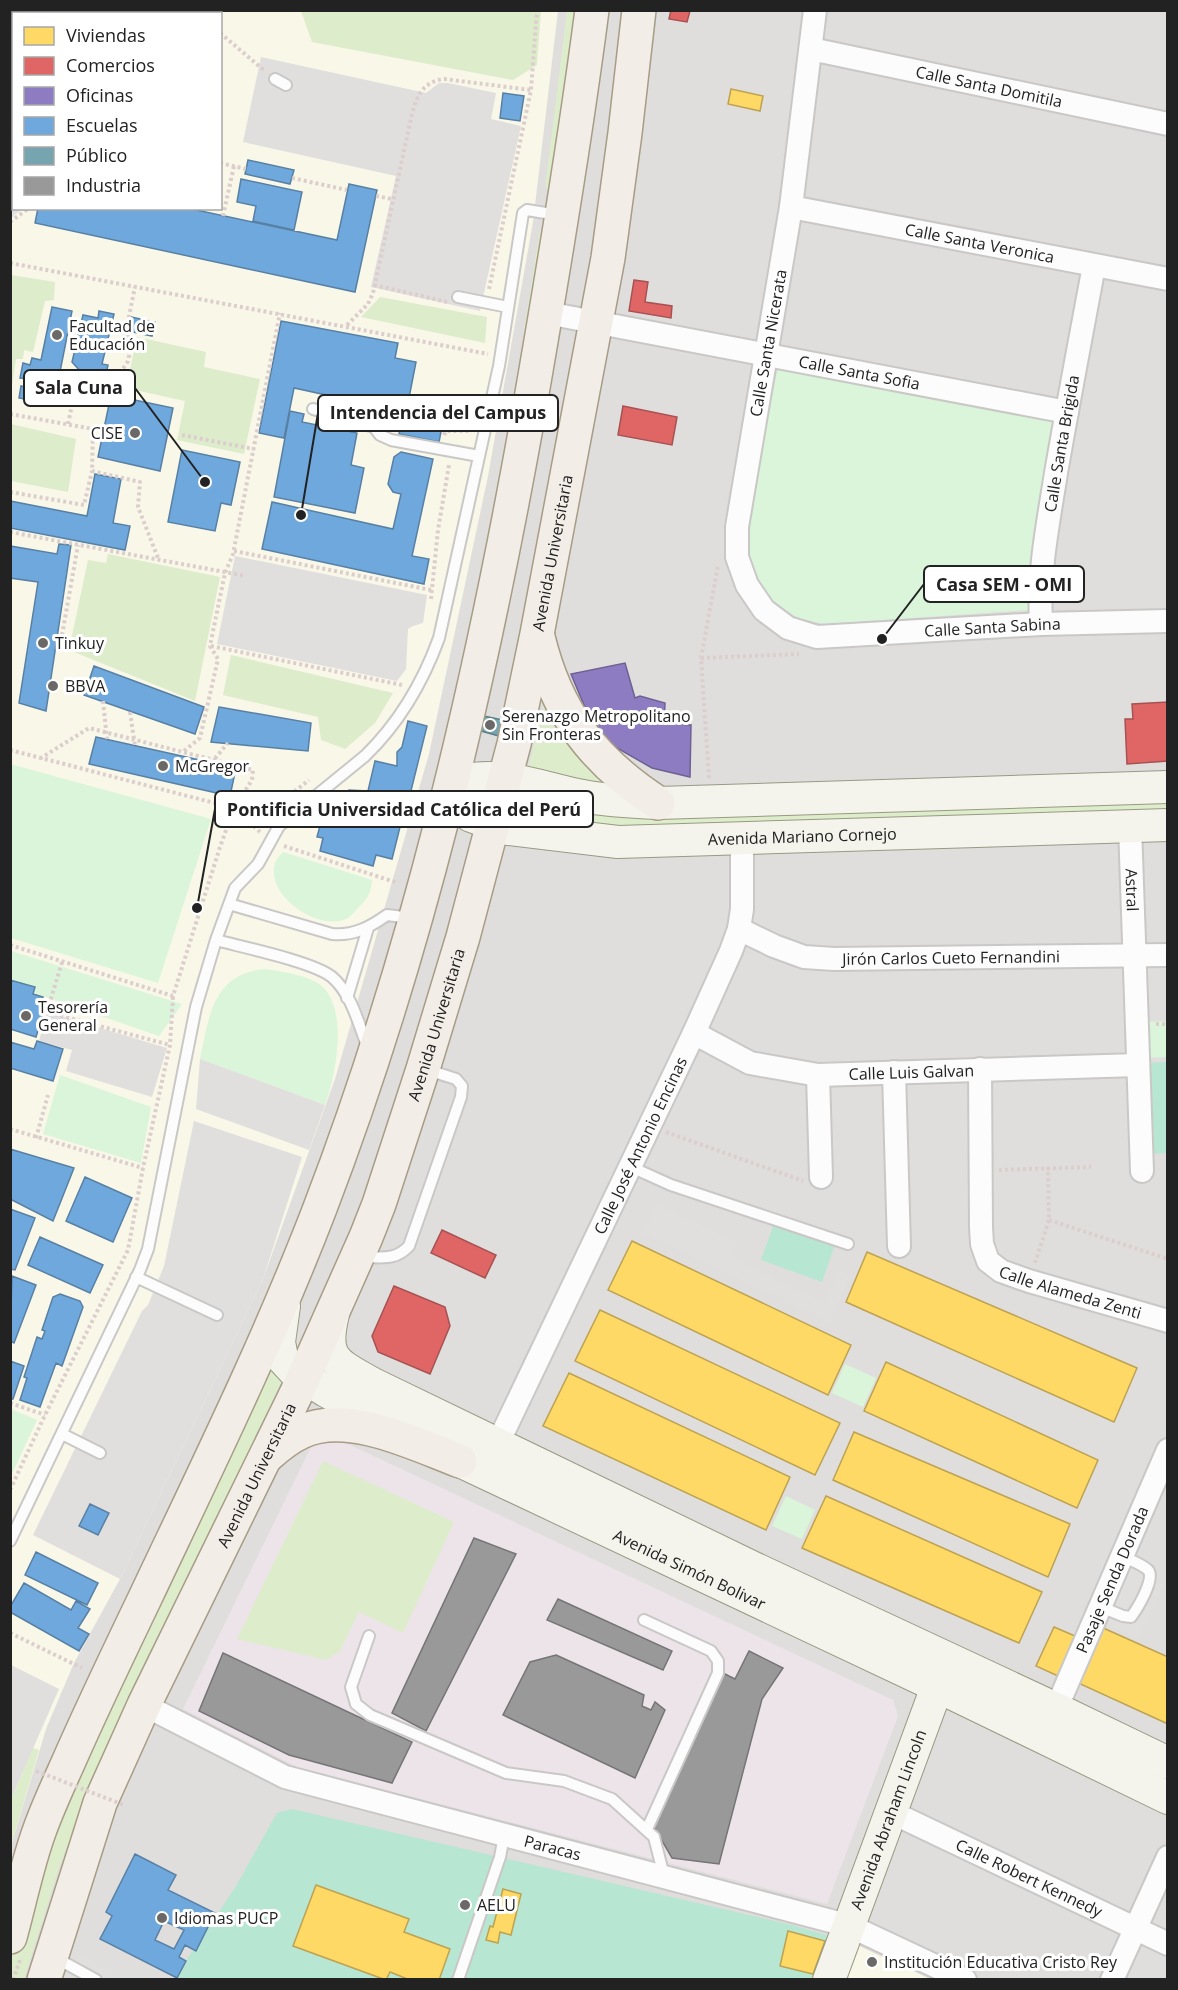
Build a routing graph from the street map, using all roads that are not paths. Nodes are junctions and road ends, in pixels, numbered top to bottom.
1 (592, 10) edge
2 (639, 10) edge
3 (815, 10) edge
4 (811, 49) junction
5 (275, 79) road end
6 (286, 85) dead end
7 (1167, 124) edge
8 (791, 207) junction
9 (562, 216) junction
10 (1094, 266) junction
11 (1167, 279) edge
12 (455, 300) road end
13 (508, 307) junction
14 (547, 313) junction
15 (597, 322) junction
16 (766, 354) junction
17 (313, 409) dead end
18 (1066, 412) junction
19 (479, 456) junction
20 (1167, 621) edge
21 (1041, 624) junction
22 (537, 634) junction
23 (817, 637) joint
24 (505, 779) junction
25 (1167, 787) edge
26 (448, 792) junction
27 (658, 803) junction
28 (493, 825) junction
29 (1167, 825) edge
30 (1130, 826) junction
31 (742, 837) junction
32 (229, 904) junction
33 (414, 919) junction
34 (368, 928) junction
35 (740, 929) junction
36 (463, 937) junction
37 (216, 940) junction
38 (1134, 955) junction
39 (1167, 955) edge
40 (347, 998) junction
41 (694, 1033) junction
42 (373, 1060) junction
43 (1138, 1065) junction
44 (423, 1069) junction
45 (980, 1069) junction
46 (894, 1072) junction
47 (818, 1075) junction
48 (631, 1167) junction
49 (1142, 1171) dead end
50 (820, 1177) road end
51 (321, 1205) junction
52 (848, 1244) dead end
53 (899, 1246) dead end
54 (362, 1247) junction
55 (136, 1277) junction
56 (287, 1291) junction
57 (335, 1307) junction
58 (217, 1315) dead end
59 (1167, 1321) edge
60 (303, 1378) junction
61 (62, 1434) junction
62 (497, 1444) junction
63 (1167, 1450) edge
64 (100, 1453) dead end
65 (264, 1459) junction
66 (460, 1461) junction
67 (538, 1464) junction
68 (525, 1492) junction
69 (10, 1541) edge
70 (1122, 1556) junction
71 (732, 1573) junction
72 (1101, 1607) junction
73 (644, 1620) dead end
74 (369, 1636) dead end
75 (942, 1672) junction
76 (144, 1705) junction
77 (1056, 1709) junction
78 (1167, 1763) edge
79 (1167, 1798) edge
80 (891, 1812) junction
81 (647, 1829) junction
82 (504, 1836) junction
83 (1167, 1857) edge
84 (664, 1876) junction
85 (850, 1926) junction
86 (1135, 1929) junction
87 (10, 1937) edge
88 (1167, 1944) edge
89 (48, 1968) edge
90 (96, 1980) edge
91 (458, 1980) edge
92 (830, 1980) edge
93 (964, 1980) edge
94 (1112, 1980) edge

1 - 9 main road
2 - 15 main road, Avenida Universitaria
3 - 4 street, Calle Santa Nicerata
4 - 7 street, Calle Santa Domitila
4 - 8 street, Calle Santa Nicerata
5 - 6 lane
8 - 10 street, Calle Santa Veronica
8 - 16 street, Calle Santa Nicerata
9 - 13 lane
9 - 14 main road
10 - 11 street, Calle Santa Veronica
10 - 18 street, Calle Santa Brigida
12 - 13 lane
13 - 19 lane
14 - 15 street, Calle Santa Sofia
14 - 26 main road
15 - 16 street, Calle Santa Sofia
15 - 22 main road, Avenida Universitaria
16 - 18 street, Calle Santa Sofia
16 - 23 street, Calle Santa Nicerata
17 - 19 lane
18 - 21 street, Calle Santa Brigida
19 - 32 lane
20 - 21 street, Calle Santa Sabina
21 - 23 street, Calle Santa Sabina
22 - 24 main road, Avenida Universitaria
22 - 27 main road
24 - 26 main road
24 - 27 main road
24 - 28 main road, Avenida Universitaria
25 - 27 main road
26 - 28 main road, Avenida Mariano Cornejo
26 - 33 main road
28 - 31 main road, Avenida Mariano Cornejo
28 - 36 main road, Avenida Universitaria
29 - 30 main road, Avenida Mariano Cornejo
30 - 31 main road, Avenida Mariano Cornejo
30 - 38 street, Astral
31 - 35 street, Calle José Antonio Encinas
32 - 34 lane
32 - 37 lane
33 - 34 lane
33 - 36 main road
33 - 42 main road
34 - 40 lane
35 - 38 street, Jirón Carlos Cueto Fernandini
35 - 41 street, Calle José Antonio Encinas
36 - 44 main road, Avenida Universitaria
37 - 40 lane
37 - 55 lane
38 - 39 street, Jirón Carlos Cueto Fernandini
38 - 43 street, Astral
40 - 42 lane
41 - 47 street, Calle Luis Galvan
41 - 48 street, Calle José Antonio Encinas
42 - 51 main road
43 - 45 street, Calle Luis Galvan
43 - 49 street, Astral
44 - 54 main road, Avenida Universitaria
44 - 54 lane
45 - 46 street, Calle Luis Galvan
45 - 59 street, Calle Alameda Zenti
46 - 47 street, Calle Luis Galvan
46 - 53 street
47 - 50 street
48 - 52 lane
48 - 62 street, Calle José Antonio Encinas
51 - 54 main road
51 - 56 main road
54 - 57 main road, Avenida Universitaria
55 - 58 lane
55 - 61 lane
56 - 60 main road, Avenida Simón Bolivar
56 - 87 main road
57 - 60 main road, Avenida Universitaria
57 - 62 main road, Avenida Simón Bolivar
60 - 65 main road, Avenida Universitaria
60 - 66 main road, Avenida Simón Bolivar
61 - 64 lane
61 - 69 lane
62 - 67 main road, Avenida Simón Bolivar
63 - 70 street, Pasaje Senda Dorada
65 - 66 main road
65 - 76 main road, Avenida Universitaria
66 - 68 main road, Avenida Simón Bolivar
67 - 68 main road
67 - 71 main road, Avenida Simón Bolivar
68 - 71 main road, Avenida Simón Bolivar
70 - 72 street, Pasaje Senda Dorada
70 - 72 lane
71 - 75 main road, Avenida Simón Bolivar
72 - 77 street, Pasaje Senda Dorada
73 - 81 lane
74 - 81 lane
75 - 77 main road, Avenida Simón Bolivar
75 - 79 main road, Avenida Simón Bolivar
75 - 80 main road, Avenida Abraham Lincoln
76 - 82 street, Paracas
76 - 89 main road, Avenida Universitaria
77 - 78 main road, Avenida Simón Bolivar
80 - 85 main road, Avenida Abraham Lincoln
80 - 86 street, Calle Robert Kennedy
81 - 84 lane
82 - 84 street, Paracas
82 - 91 lane
83 - 86 street
84 - 85 street, Paracas
85 - 92 main road, Avenida Abraham Lincoln
85 - 93 street, Paracas
86 - 88 street, Calle Robert Kennedy
86 - 94 street
89 - 90 lane

